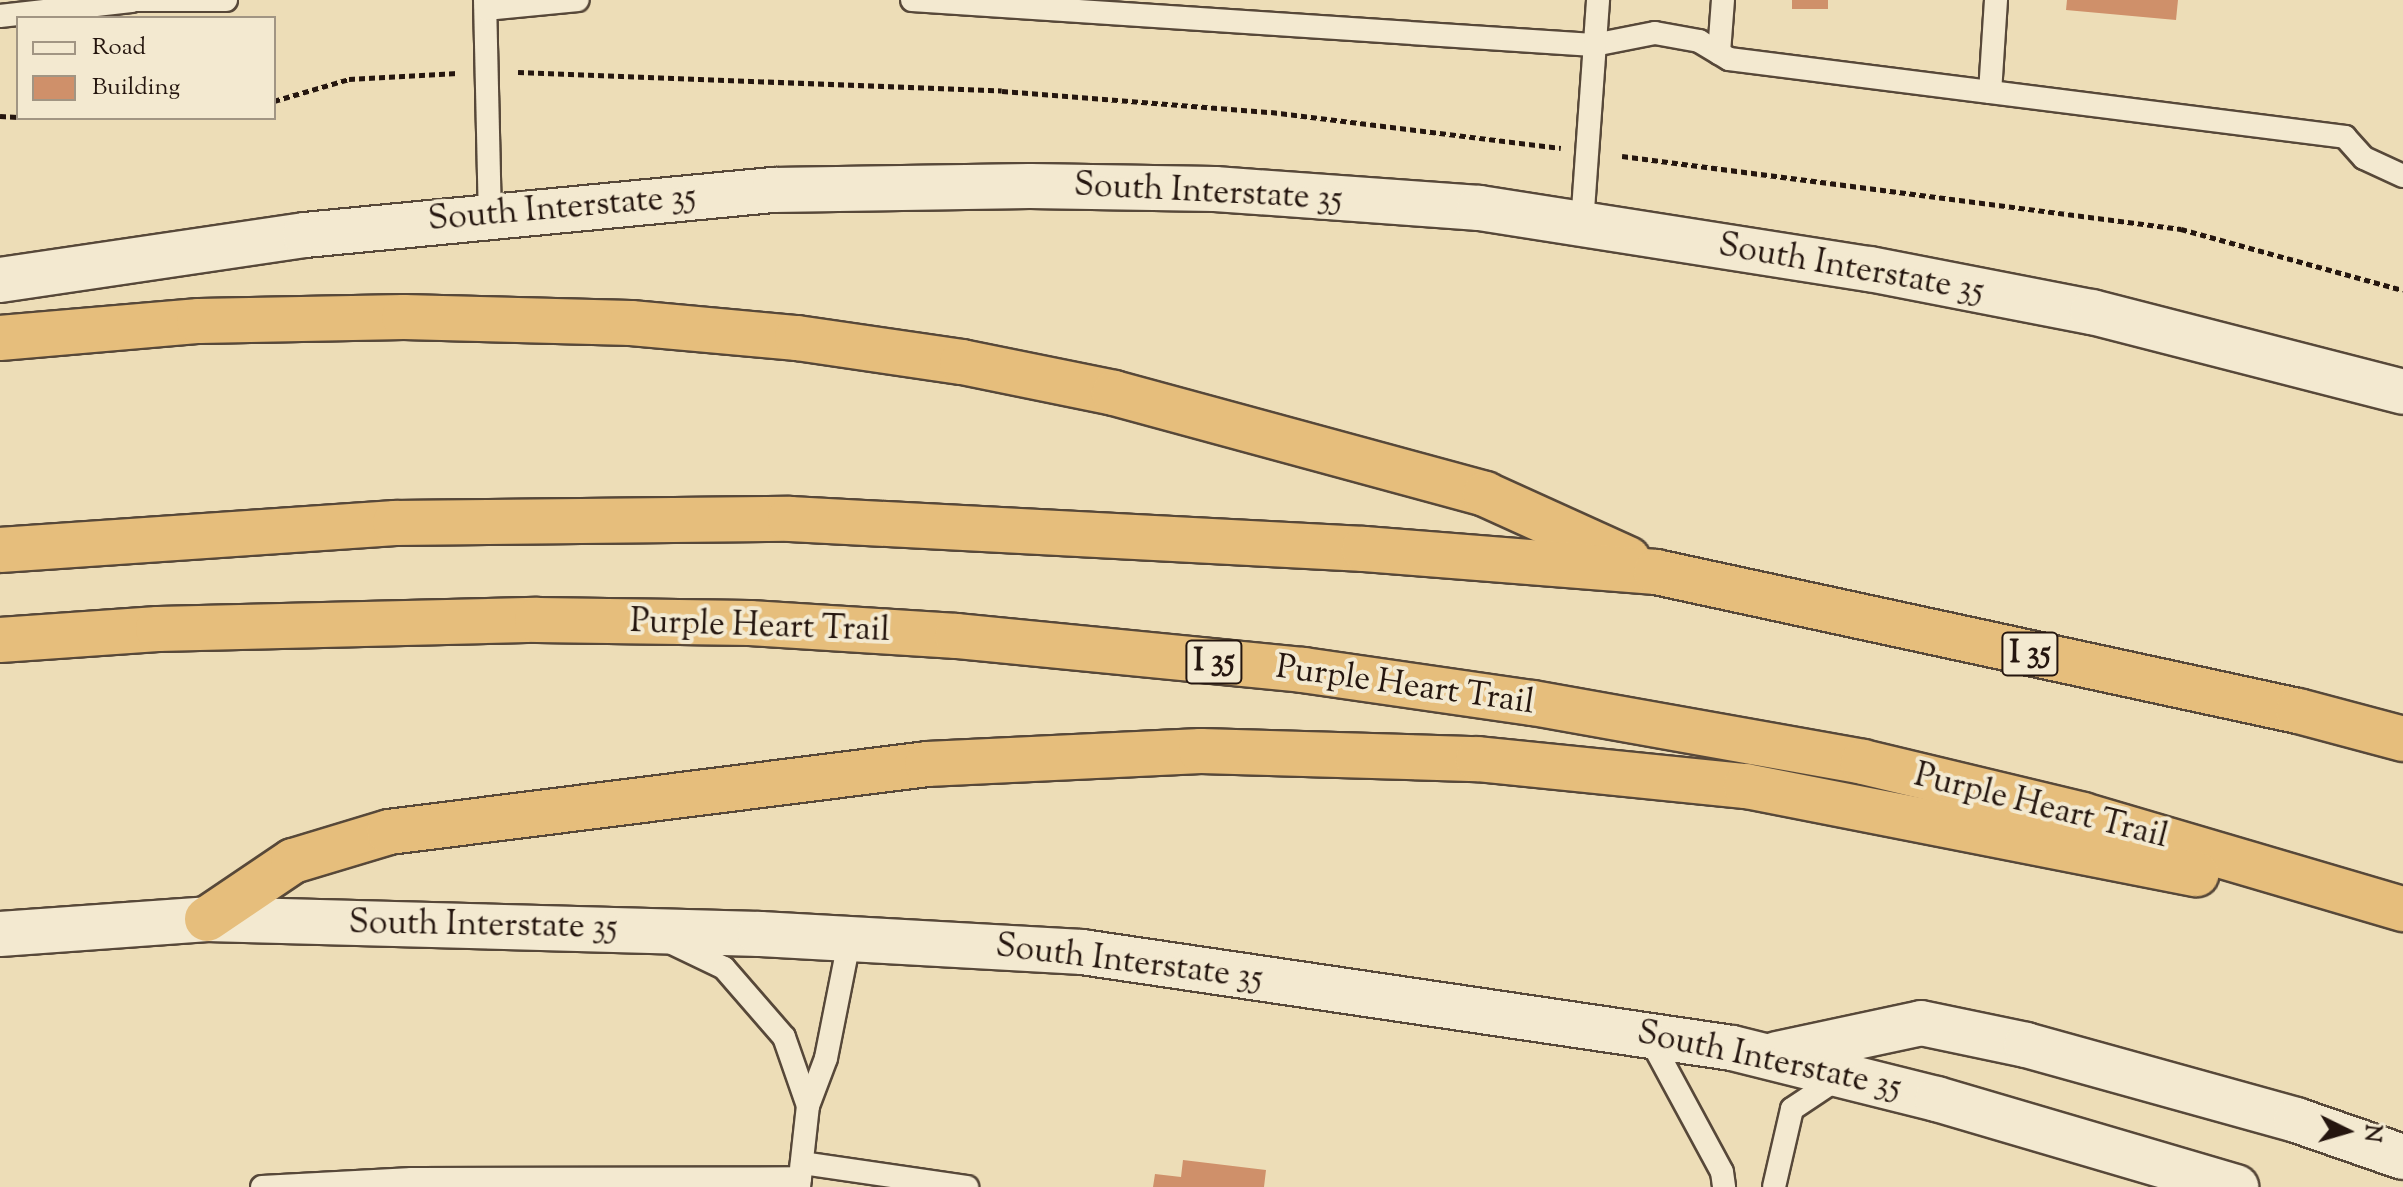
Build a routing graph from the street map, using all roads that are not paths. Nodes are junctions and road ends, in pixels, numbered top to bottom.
1 (226, 0) edge
2 (578, 0) edge
3 (912, 0) edge
4 (1598, 0) edge
5 (1723, 0) edge
6 (1996, 0) edge
7 (131, 1) edge
8 (485, 5) edge
9 (9, 10) edge
10 (1594, 45) junction
11 (1719, 53) junction
12 (1990, 92) junction
13 (2403, 176) edge
14 (490, 214) junction
15 (1582, 224) junction
16 (0, 280) edge
17 (0, 338) edge
18 (2403, 392) edge
19 (0, 550) edge
20 (1656, 572) junction
21 (0, 640) edge
22 (2403, 739) edge
23 (2403, 912) edge
24 (207, 919) junction
25 (648, 930) junction
26 (0, 934) edge
27 (850, 937) junction
28 (1647, 1033) junction
29 (1767, 1056) junction
30 (1843, 1075) junction
31 (808, 1106) junction
32 (2403, 1157) edge
33 (800, 1176) edge
34 (411, 1183) edge
35 (262, 1187) edge
36 (967, 1187) edge
37 (1724, 1187) edge
38 (1774, 1187) edge
39 (2236, 1187) edge

1 - 7 lane
2 - 8 lane
3 - 10 lane
4 - 10 lane
5 - 11 lane
6 - 12 lane
7 - 9 lane
8 - 14 lane
10 - 11 lane
10 - 15 lane
11 - 12 lane
12 - 13 lane
14 - 15 main road, South Interstate 35
14 - 16 main road, South Interstate 35
15 - 18 main road, South Interstate 35
17 - 20 highway
19 - 20 highway, I 35
20 - 22 highway, I 35
21 - 23 highway, Purple Heart Trail / I 35
23 - 24 highway
24 - 25 main road, South Interstate 35
24 - 26 main road, South Interstate 35
25 - 27 main road, South Interstate 35
25 - 31 lane
27 - 28 main road, South Interstate 35
27 - 31 lane
28 - 29 main road, South Interstate 35
28 - 37 lane
29 - 30 main road, South Interstate 35
29 - 32 main road
30 - 38 lane
30 - 39 main road, South Interstate 35
31 - 33 lane
33 - 34 lane
33 - 36 lane
34 - 35 lane

